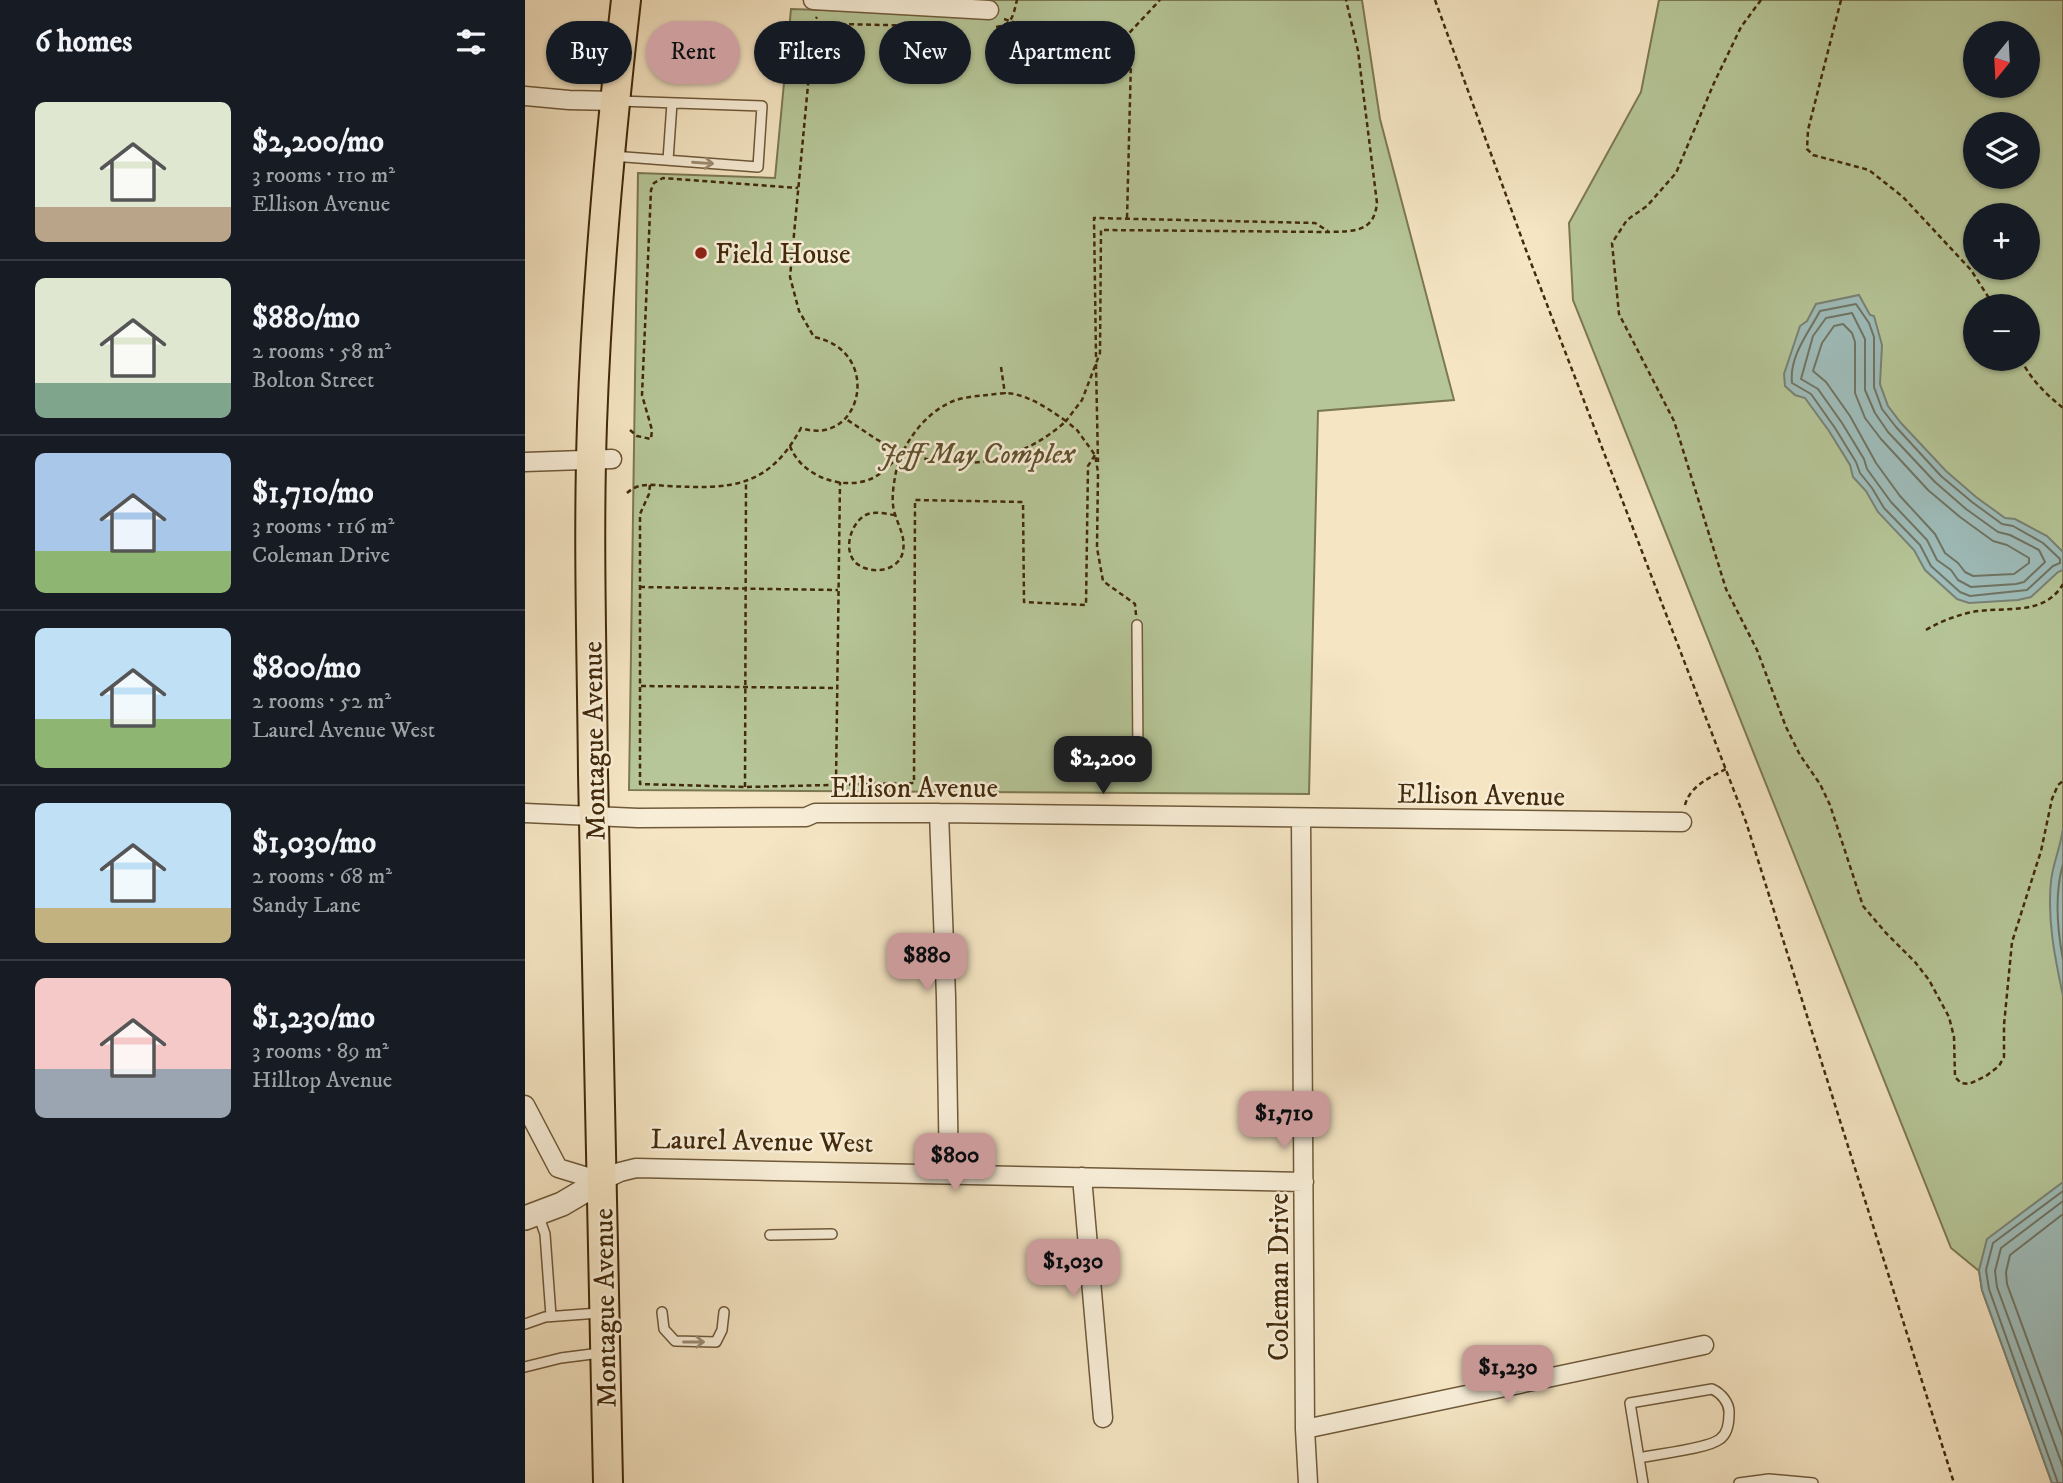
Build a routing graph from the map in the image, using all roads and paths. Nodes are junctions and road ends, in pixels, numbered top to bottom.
1 (626, 0) edge
2 (1160, 0) edge
3 (1346, 0) edge
4 (1435, 0) edge
5 (1761, 0) edge
6 (1841, 0) edge
7 (819, 6) edge
8 (991, 14) joint
9 (1011, 21) edge
10 (1135, 27) edge
11 (1130, 84) edge
12 (525, 96) edge
13 (615, 101) junction
14 (672, 103) junction
15 (610, 156) junction
16 (668, 160) junction
17 (798, 188) junction
18 (1127, 219) junction
19 (1329, 232) junction
20 (1986, 294) edge
21 (1096, 359) junction
22 (1001, 367) dead end
23 (2026, 371) edge
24 (1005, 394) junction
25 (2063, 408) edge
26 (846, 418) junction
27 (1066, 421) junction
28 (630, 430) dead end
29 (790, 446) junction
30 (902, 453) junction
31 (1095, 455) junction
32 (602, 459) junction
33 (525, 462) edge
34 (1098, 472) junction
35 (746, 482) junction
36 (839, 482) junction
37 (650, 485) junction
38 (627, 493) dead end
39 (895, 515) junction
40 (2063, 584) edge
41 (640, 587) junction
42 (746, 589) junction
43 (838, 590) junction
44 (1137, 625) joint
45 (1926, 630) dead end
46 (640, 686) junction
47 (745, 687) junction
48 (837, 688) junction
49 (1138, 756) dead end
50 (1726, 769) junction
51 (2063, 781) edge
52 (836, 784) junction
53 (745, 787) junction
54 (525, 813) edge
55 (939, 813) junction
56 (594, 816) junction
57 (1301, 818) junction
58 (1682, 822) joint
59 (525, 1105) edge
60 (949, 1174) junction
61 (1082, 1177) junction
62 (601, 1181) junction
63 (1304, 1182) junction
64 (531, 1215) edge
65 (832, 1234) dead end
66 (770, 1235) dead end
67 (604, 1312) junction
68 (662, 1312) dead end
69 (724, 1312) dead end
70 (551, 1316) junction
71 (525, 1324) edge
72 (1705, 1345) dead end
73 (605, 1352) junction
74 (525, 1367) edge
75 (1103, 1418) dead end
76 (1304, 1429) junction
77 (1639, 1458) junction
78 (608, 1483) edge
79 (1308, 1483) edge
80 (1643, 1483) edge
81 (1739, 1483) edge
82 (1814, 1483) edge
83 (1954, 1483) edge

1 - 13 main road, Montague Avenue
2 - 10 path
3 - 19 path
4 - 50 path
5 - 51 path
6 - 20 path
7 - 8 street
7 - 17 path
8 - 9 path
11 - 18 path
12 - 13 street
13 - 14 lane
13 - 15 main road, Montague Avenue
14 - 16 lane
16 -> 14 lane
15 - 16 lane
15 - 32 main road, Montague Avenue
17 - 26 path
17 - 28 path
18 - 19 path
18 - 21 path
19 - 21 path
21 - 27 path
21 - 34 path
22 - 24 path
23 - 25 path
24 - 27 path
24 - 30 path
26 - 29 path
26 - 30 path
27 - 30 path
27 - 31 path
29 - 35 path
29 - 36 path
30 - 36 path
30 - 39 path
31 - 34 path
31 - 52 path
32 - 33 street
32 - 56 main road, Montague Avenue
34 - 44 path
35 - 37 path
35 - 42 path
36 - 43 path
37 - 38 path
37 - 41 path
39 - 39 path
40 - 45 path
41 - 42 path
41 - 46 path
42 - 43 path
42 - 47 path
43 - 48 path
44 - 49 lane
46 - 47 path
46 - 53 path
47 - 48 path
47 - 53 path
48 - 52 path
50 - 58 path
50 - 83 path
52 - 53 path
54 - 56 street, Ellison Avenue
55 - 56 street, Ellison Avenue
55 - 57 street, Ellison Avenue
55 - 60 street
56 - 62 main road, Montague Avenue
57 - 58 street, Ellison Avenue
57 - 63 street, Coleman Drive
59 - 62 street
60 - 61 street, Laurel Avenue West
60 - 62 street, Laurel Avenue West
61 - 63 street, Laurel Avenue West
61 - 75 street
62 - 64 street, Laurel Avenue West
62 - 67 main road, Montague Avenue
63 - 76 street, Coleman Drive
64 - 70 lane
65 - 66 lane
67 - 70 lane
67 - 73 main road, Montague Avenue
68 -> 69 lane
70 - 71 lane
72 - 76 street
73 - 74 lane
73 - 78 main road, Montague Avenue
76 - 79 street, Coleman Drive
77 - 77 lane
77 - 80 lane
81 - 82 lane

